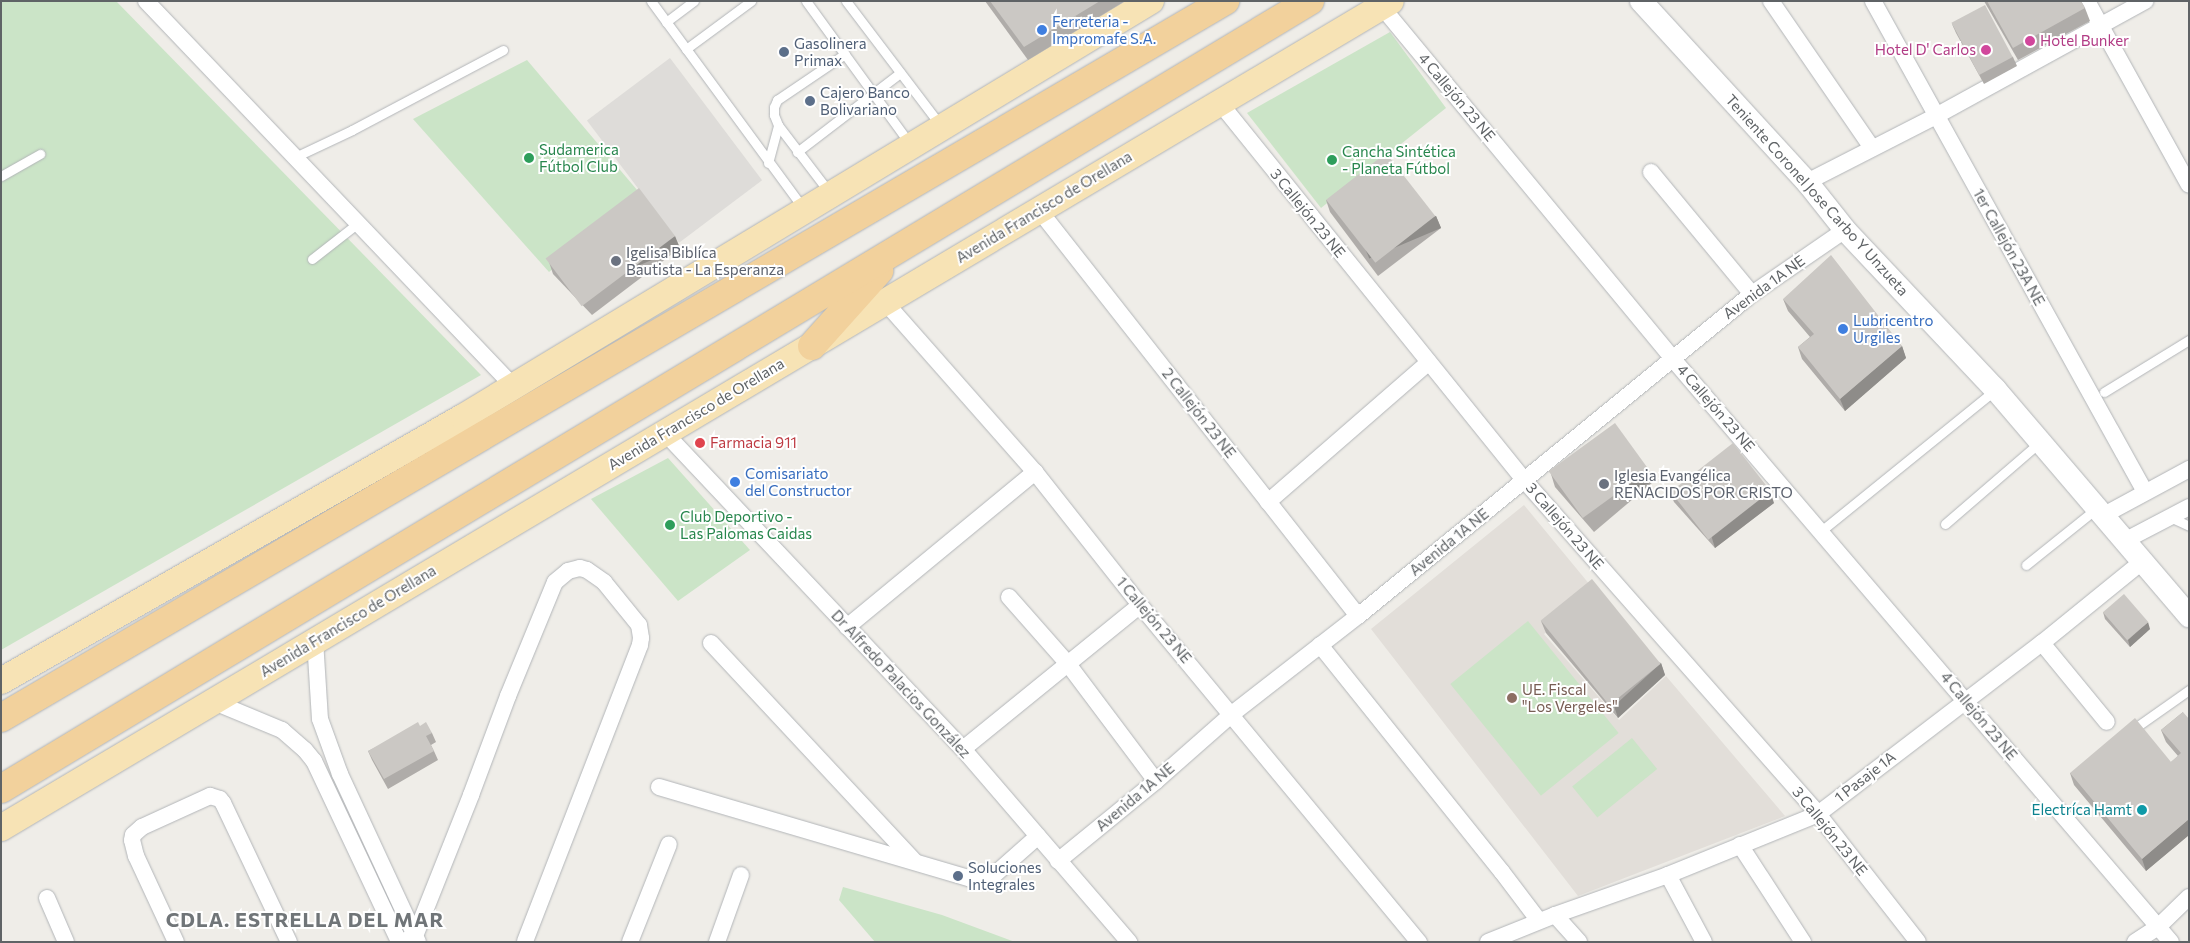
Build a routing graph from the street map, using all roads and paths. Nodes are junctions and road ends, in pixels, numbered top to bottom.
1 (146, 1) edge
2 (651, 1) edge
3 (694, 1) edge
4 (751, 1) edge
5 (806, 1) edge
6 (846, 1) edge
7 (1151, 1) edge
8 (1225, 1) edge
9 (1310, 1) edge
10 (1641, 1) edge
11 (1771, 1) edge
12 (1873, 1) edge
13 (2088, 1) edge
14 (2145, 1) edge
15 (1387, 4) edge
16 (666, 22) junction
17 (2101, 26) junction
18 (686, 49) junction
19 (502, 50) dead end
20 (845, 54) junction
21 (900, 73) junction
22 (874, 93) junction
23 (1220, 103) junction
24 (1936, 116) junction
25 (778, 125) junction
26 (942, 128) junction
27 (911, 146) junction
28 (1872, 148) junction
29 (797, 152) junction
30 (40, 154) dead end
31 (295, 157) junction
32 (768, 163) junction
33 (1651, 172) dead end
34 (1, 176) edge
35 (1807, 182) junction
36 (2189, 185) edge
37 (831, 194) junction
38 (805, 210) junction
39 (1039, 210) junction
40 (358, 223) junction
41 (1845, 230) junction
42 (904, 244) junction
43 (312, 260) dead end
44 (1752, 294) junction
45 (885, 302) junction
46 (2189, 340) edge
47 (812, 346) junction
48 (1672, 358) junction
49 (1429, 362) junction
50 (514, 386) junction
51 (1995, 389) junction
52 (2104, 392) dead end
53 (665, 433) junction
54 (2040, 442) junction
55 (2189, 469) edge
56 (1036, 472) junction
57 (1524, 480) junction
58 (2145, 492) junction
59 (1268, 502) junction
60 (2189, 507) edge
61 (2101, 511) junction
62 (2170, 517) junction
63 (1945, 524) dead end
64 (2189, 526) edge
65 (1821, 531) junction
66 (2126, 540) junction
67 (2143, 561) junction
68 (2026, 565) dead end
69 (1009, 597) dead end
70 (1140, 605) junction
71 (1358, 616) junction
72 (2189, 616) edge
73 (847, 627) junction
74 (315, 640) junction
75 (710, 643) dead end
76 (2042, 643) junction
77 (1320, 645) junction
78 (1068, 664) junction
79 (1, 681) edge
80 (2189, 690) edge
81 (1966, 699) junction
82 (212, 701) junction
83 (1232, 714) junction
84 (1, 718) edge
85 (2107, 722) dead end
86 (2127, 734) edge
87 (963, 749) junction
88 (1156, 781) junction
89 (659, 787) dead end
90 (1, 789) edge
91 (1818, 814) junction
92 (1, 828) edge
93 (1038, 836) junction
94 (669, 844) dead end
95 (1740, 845) junction
96 (1058, 861) junction
97 (915, 862) junction
98 (741, 875) dead end
99 (1668, 875) junction
100 (2189, 897) edge
101 (47, 898) dead end
102 (1555, 915) junction
103 (1538, 921) junction
104 (2158, 928) junction
105 (409, 940) edge
106 (66, 942) edge
107 (176, 942) edge
108 (289, 942) edge
109 (525, 942) edge
110 (630, 942) edge
111 (717, 942) edge
112 (1129, 942) edge
113 (1420, 942) edge
114 (1488, 942) edge
115 (1579, 942) edge
116 (1704, 942) edge
117 (1803, 942) edge
118 (1918, 942) edge
119 (2135, 942) edge
120 (2172, 942) edge

1 - 31 street
2 - 16 lane
3 - 16 lane
4 - 18 lane
5 - 20 lane
6 - 21 lane
7 - 26 main road
8 - 84 highway
9 - 42 highway
10 - 35 street, Teniente Coronel Jose Carbo Y Unzueta
11 - 28 street
12 - 24 street, 1er Callejón 23A NE
13 - 17 street
14 - 17 street
15 - 23 main road, Avenida Francisco de Orellana
15 - 48 street, 4 Callejón 23 NE
16 - 18 lane
17 - 24 street
17 - 36 street
18 - 32 lane
19 - 31 lane
20 - 22 lane
20 - 25 lane
21 - 22 lane
21 - 26 lane
22 - 27 lane
22 - 29 lane
23 - 39 main road, Avenida Francisco de Orellana
23 - 49 street, 3 Callejón 23 NE
24 - 28 street
24 - 58 street, 1er Callejón 23A NE
25 - 29 lane
25 - 32 lane
26 - 27 main road
27 - 37 main road
28 - 35 street
29 - 37 lane
30 - 34 lane
31 - 40 street
32 - 38 lane
33 - 44 street
35 - 41 street, Teniente Coronel Jose Carbo Y Unzueta
37 - 38 main road
38 - 50 main road
39 - 45 main road, Avenida Francisco de Orellana
39 - 59 street, 2 Callejón 23 NE
40 - 43 lane
40 - 50 street
41 - 44 street, Avenida 1A NE
41 - 51 street, Teniente Coronel Jose Carbo Y Unzueta
42 - 47 highway
42 - 90 highway
44 - 48 street, Avenida 1A NE
45 - 47 main road, Avenida Francisco de Orellana
45 - 56 street, 1 Callejón 23 NE
46 - 52 lane
47 - 53 main road, Avenida Francisco de Orellana
48 - 57 street, Avenida 1A NE
48 - 65 street, 4 Callejón 23 NE
49 - 57 street, 3 Callejón 23 NE
49 - 59 street
50 - 79 main road
51 - 54 street, Teniente Coronel Jose Carbo Y Unzueta
51 - 65 lane
53 - 73 street, Dr Alfredo Palacios González
53 - 74 main road, Avenida Francisco de Orellana
54 - 61 street, Teniente Coronel Jose Carbo Y Unzueta
54 - 63 lane
55 - 58 street
56 - 70 street, 1 Callejón 23 NE
56 - 73 street
57 - 71 street, Avenida 1A NE
57 - 91 street, 3 Callejón 23 NE
58 - 61 street
59 - 71 street, 2 Callejón 23 NE
60 - 62 street
61 - 66 street, Teniente Coronel Jose Carbo Y Unzueta
61 - 68 lane
62 - 64 lane
62 - 66 street
65 - 81 street, 4 Callejón 23 NE
66 - 67 street, Teniente Coronel Jose Carbo Y Unzueta
67 - 72 street, Teniente Coronel Jose Carbo Y Unzueta
67 - 76 street, 1 Pasaje 1A
69 - 78 street
70 - 78 street
70 - 83 street, 1 Callejón 23 NE
71 - 77 street, Avenida 1A NE
73 - 87 street, Dr Alfredo Palacios González
74 - 82 main road, Avenida Francisco de Orellana
74 - 105 street
75 - 97 street
76 - 81 street, 1 Pasaje 1A
76 - 85 street
77 - 83 street, Avenida 1A NE
77 - 103 street
78 - 87 street
78 - 88 street
80 - 86 lane
81 - 91 street, 1 Pasaje 1A
81 - 104 street, 4 Callejón 23 NE
82 - 92 main road, Avenida Francisco de Orellana
82 - 105 street
83 - 88 street, Avenida 1A NE
83 - 113 street, 1 Callejón 23 NE
87 - 93 street, Dr Alfredo Palacios González
88 - 96 street, Avenida 1A NE
89 - 97 street
91 - 95 street, 1 Pasaje 1A
91 - 118 street, 3 Callejón 23 NE
93 - 96 street, Dr Alfredo Palacios González
93 - 97 street
94 - 110 street
95 - 99 street, 1 Pasaje 1A
95 - 117 street
96 - 112 street, Dr Alfredo Palacios González
98 - 111 street
99 - 102 street, 1 Pasaje 1A
99 - 116 street
100 - 104 street
101 - 106 street
102 - 103 street, 1 Pasaje 1A
102 - 115 street
103 - 114 street, 1 Pasaje 1A
104 - 119 street
104 - 120 street, 4 Callejón 23 NE
105 - 109 street
107 - 108 street

